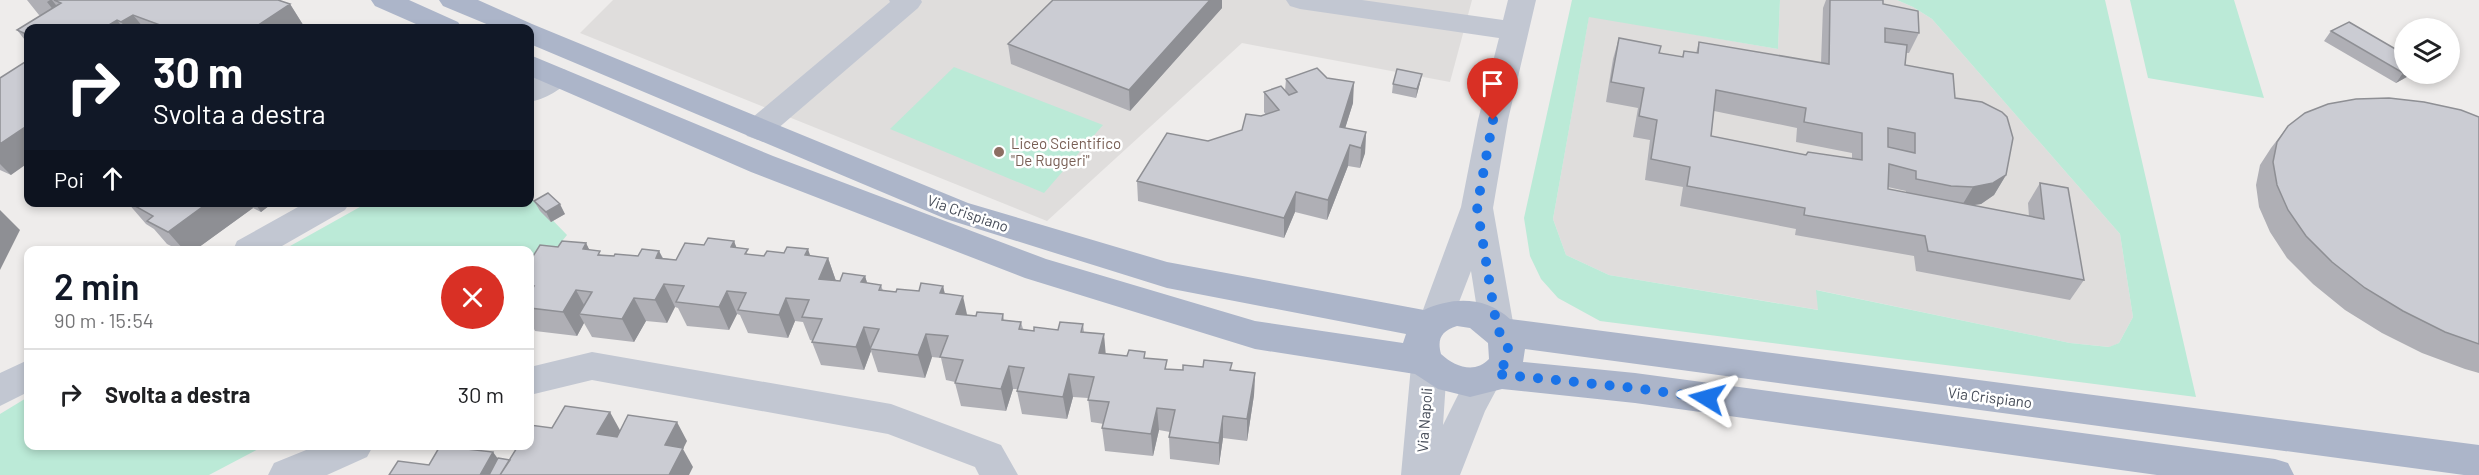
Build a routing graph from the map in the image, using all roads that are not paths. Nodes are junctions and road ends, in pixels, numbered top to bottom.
1 (384, 0) edge
2 (453, 0) edge
3 (903, 0) edge
4 (1300, 0) edge
5 (1522, 0) edge
6 (439, 24) edge
7 (510, 24) edge
8 (1515, 32) junction
9 (534, 35) edge
10 (538, 78) edge
11 (758, 129) junction
12 (325, 207) edge
13 (1477, 207) junction
14 (256, 246) edge
15 (1432, 322) junction
16 (1499, 330) junction
17 (1427, 363) junction
18 (24, 377) edge
19 (1490, 378) junction
20 (534, 380) edge
21 (0, 391) edge
22 (345, 450) edge
23 (2479, 461) edge
24 (287, 475) edge
25 (999, 475) edge
26 (1420, 475) edge
27 (1441, 475) edge
28 (2275, 475) edge

1 - 6 main road
2 - 7 main road
3 - 11 street
4 - 8 street
5 - 8 street
8 - 13 street
9 - 11 main road, Via Crispiano
10 - 17 main road, Via Crispiano
11 - 15 main road, Via Crispiano
12 - 14 street
13 - 15 street
13 - 16 street
15 - 16 main road
15 - 17 main road
16 - 19 main road
16 - 23 main road, Via Crispiano
17 - 19 main road
17 - 26 street, Via Napoli
18 - 21 street
19 - 27 street, Via Napoli
19 - 28 main road
20 - 25 street
22 - 24 street

